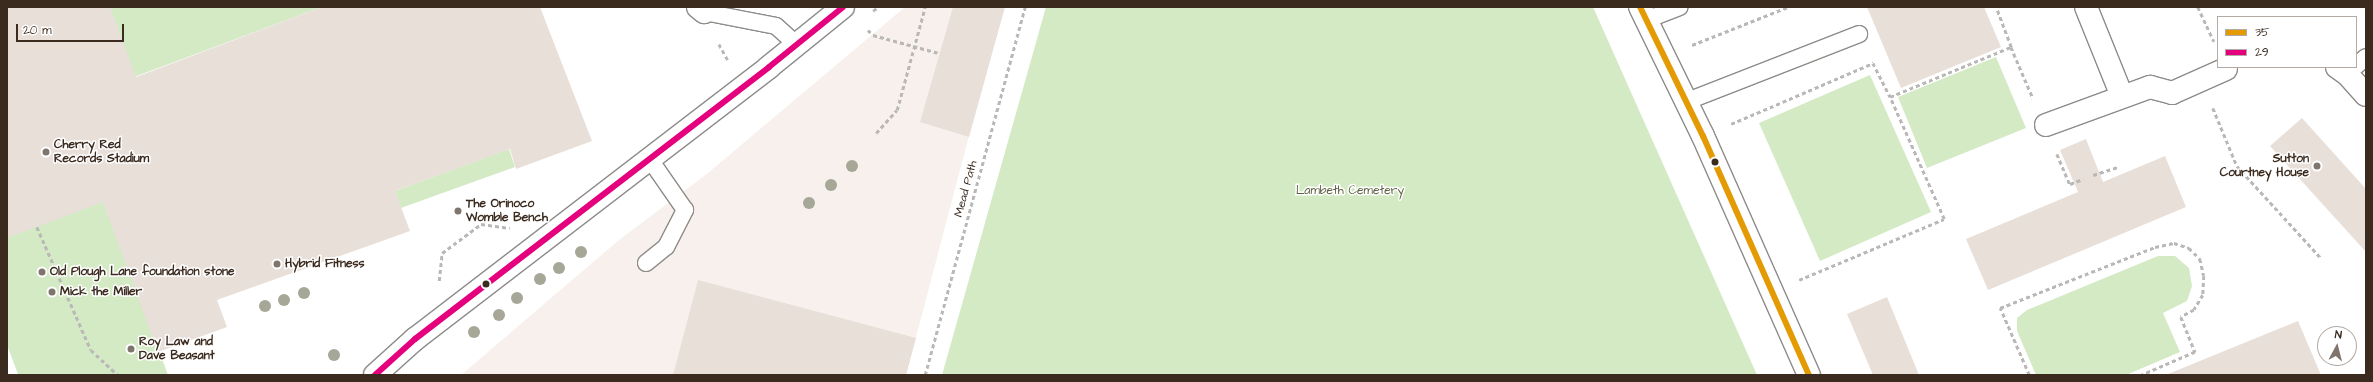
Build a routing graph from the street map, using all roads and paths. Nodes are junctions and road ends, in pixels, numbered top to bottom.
1 (843, 7) edge
2 (925, 7) edge
3 (1025, 7) edge
4 (1680, 7) edge
5 (1788, 7) edge
6 (1996, 7) edge
7 (2086, 7) edge
8 (2198, 7) edge
9 (701, 10) edge
10 (1643, 13) edge
11 (868, 30) dead end
12 (1859, 34) dead end
13 (797, 45) junction
14 (2215, 45) dead end
15 (915, 46) junction
16 (2011, 47) junction
17 (939, 53) dead end
18 (1664, 56) junction
19 (2366, 57) edge
20 (2357, 63) edge
21 (2349, 68) edge
22 (2226, 69) dead end
23 (2366, 95) edge
24 (2122, 96) junction
25 (1890, 97) junction
26 (1685, 102) junction
27 (2218, 104) dead end
28 (2046, 125) junction
29 (876, 133) dead end
30 (1703, 136) junction
31 (649, 158) junction
32 (2118, 167) dead end
33 (2093, 175) dead end
34 (2083, 179) dead end
35 (495, 226) dead end
36 (37, 227) dead end
37 (2322, 259) dead end
38 (646, 263) dead end
39 (440, 269) dead end
40 (1771, 291) junction
41 (118, 375) edge
42 (375, 375) edge
43 (925, 375) edge
44 (1809, 375) edge
45 (2029, 375) edge
46 (2142, 375) edge

1 - 13 street
2 - 15 path
3 - 43 path, Mead Path
4 - 10 lane
5 - 18 path
6 - 16 path
7 - 24 street
8 - 14 path
9 - 13 lane
10 - 18 street
11 - 15 path
12 - 26 lane
13 - 31 street
15 - 17 path
15 - 29 path
16 - 25 path
16 - 28 path
18 - 26 street
19 - 20 lane
21 - 23 street
22 - 24 street
24 - 28 street
25 - 30 path
25 - 40 path
26 - 30 street
27 - 37 path
28 - 34 path
30 - 40 street
31 - 38 lane
31 - 42 street
32 - 33 path
35 - 39 path
36 - 41 path
40 - 44 street
45 - 46 path

